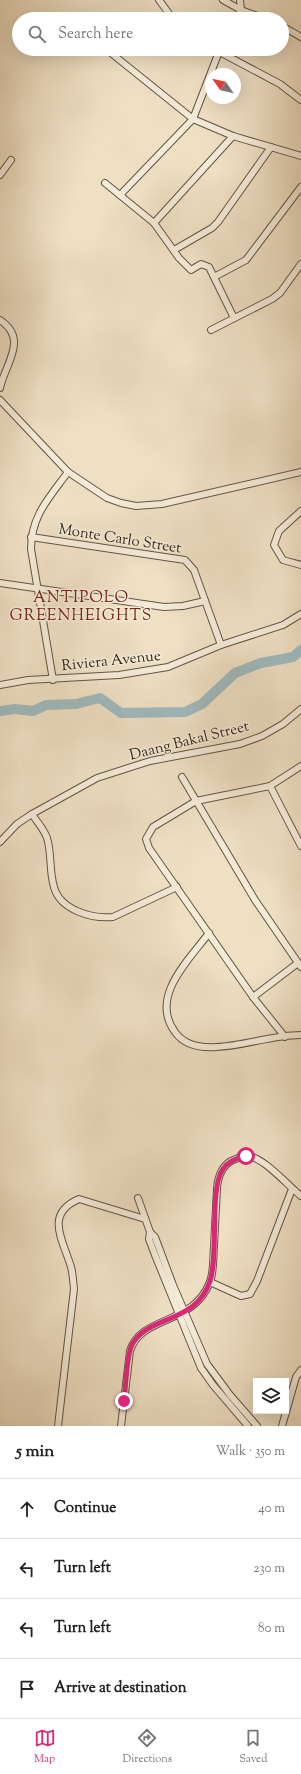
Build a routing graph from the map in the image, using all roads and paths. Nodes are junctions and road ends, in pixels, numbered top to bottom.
1 (160, 0) edge
2 (222, 0) edge
3 (240, 0) edge
4 (240, 10) junction
5 (168, 12) edge
6 (246, 12) edge
7 (289, 30) edge
8 (301, 37) edge
9 (115, 56) edge
10 (215, 56) edge
11 (228, 56) edge
12 (301, 100) edge
13 (193, 119) junction
14 (234, 136) junction
15 (271, 147) junction
16 (301, 156) edge
17 (11, 160) dead end
18 (0, 175) edge
19 (105, 183) dead end
20 (301, 187) edge
21 (120, 195) junction
22 (154, 223) junction
23 (174, 250) junction
24 (301, 264) edge
25 (214, 277) junction
26 (234, 318) junction
27 (0, 320) edge
28 (211, 330) dead end
29 (0, 388) edge
30 (0, 400) edge
31 (68, 472) junction
32 (301, 472) edge
33 (301, 511) edge
34 (31, 537) junction
35 (301, 566) edge
36 (0, 583) edge
37 (38, 589) junction
38 (205, 601) junction
39 (301, 614) edge
40 (221, 645) junction
41 (53, 680) junction
42 (0, 685) edge
43 (301, 709) edge
44 (301, 766) edge
45 (182, 777) dead end
46 (270, 786) junction
47 (196, 801) junction
48 (32, 814) junction
49 (0, 842) edge
50 (301, 846) edge
51 (177, 887) junction
52 (209, 933) junction
53 (300, 965) edge
54 (253, 997) junction
55 (301, 1035) edge
56 (284, 1037) junction
57 (292, 1188) junction
58 (301, 1196) edge
59 (138, 1198) dead end
60 (145, 1219) junction
61 (210, 1282) junction
62 (181, 1314) junction
63 (301, 1370) edge
64 (58, 1426) edge
65 (121, 1426) edge
66 (248, 1426) edge
67 (258, 1426) edge
68 (282, 1426) edge

1 - 5 street
2 - 4 street
3 - 4 street
4 - 6 street
7 - 8 street
9 - 13 street
10 - 13 street
11 - 12 street
13 - 14 street
13 - 21 street
14 - 15 street
14 - 22 street
15 - 16 street
15 - 23 street
17 - 18 street
19 - 21 street
20 - 25 street
21 - 22 street
22 - 23 street
23 - 25 street
24 - 26 street
25 - 26 street
26 - 28 street
27 - 29 street
30 - 31 street
31 - 32 street
31 - 34 street
33 - 35 street
34 - 37 street
34 - 38 street, Monte Carlo Street
36 - 37 street
37 - 38 street
37 - 41 street
38 - 40 street, Monte Carlo Street
39 - 40 street, Riviera Avenue
40 - 41 street, Riviera Avenue
41 - 42 street, Riviera Avenue
43 - 48 street, Daang Bakal Street
44 - 46 street
45 - 47 street
46 - 47 street
46 - 50 street
47 - 51 street
47 - 53 street
48 - 49 street, Daang Bakal Street
48 - 51 street
51 - 52 street
52 - 54 street
52 - 56 street
53 - 54 street
54 - 56 street
55 - 56 street
57 - 58 street
57 - 61 street
57 - 61 street
59 - 60 street
60 - 62 street
60 - 64 street
61 - 62 street
62 - 65 street
62 - 66 street
62 - 67 street
63 - 68 street

